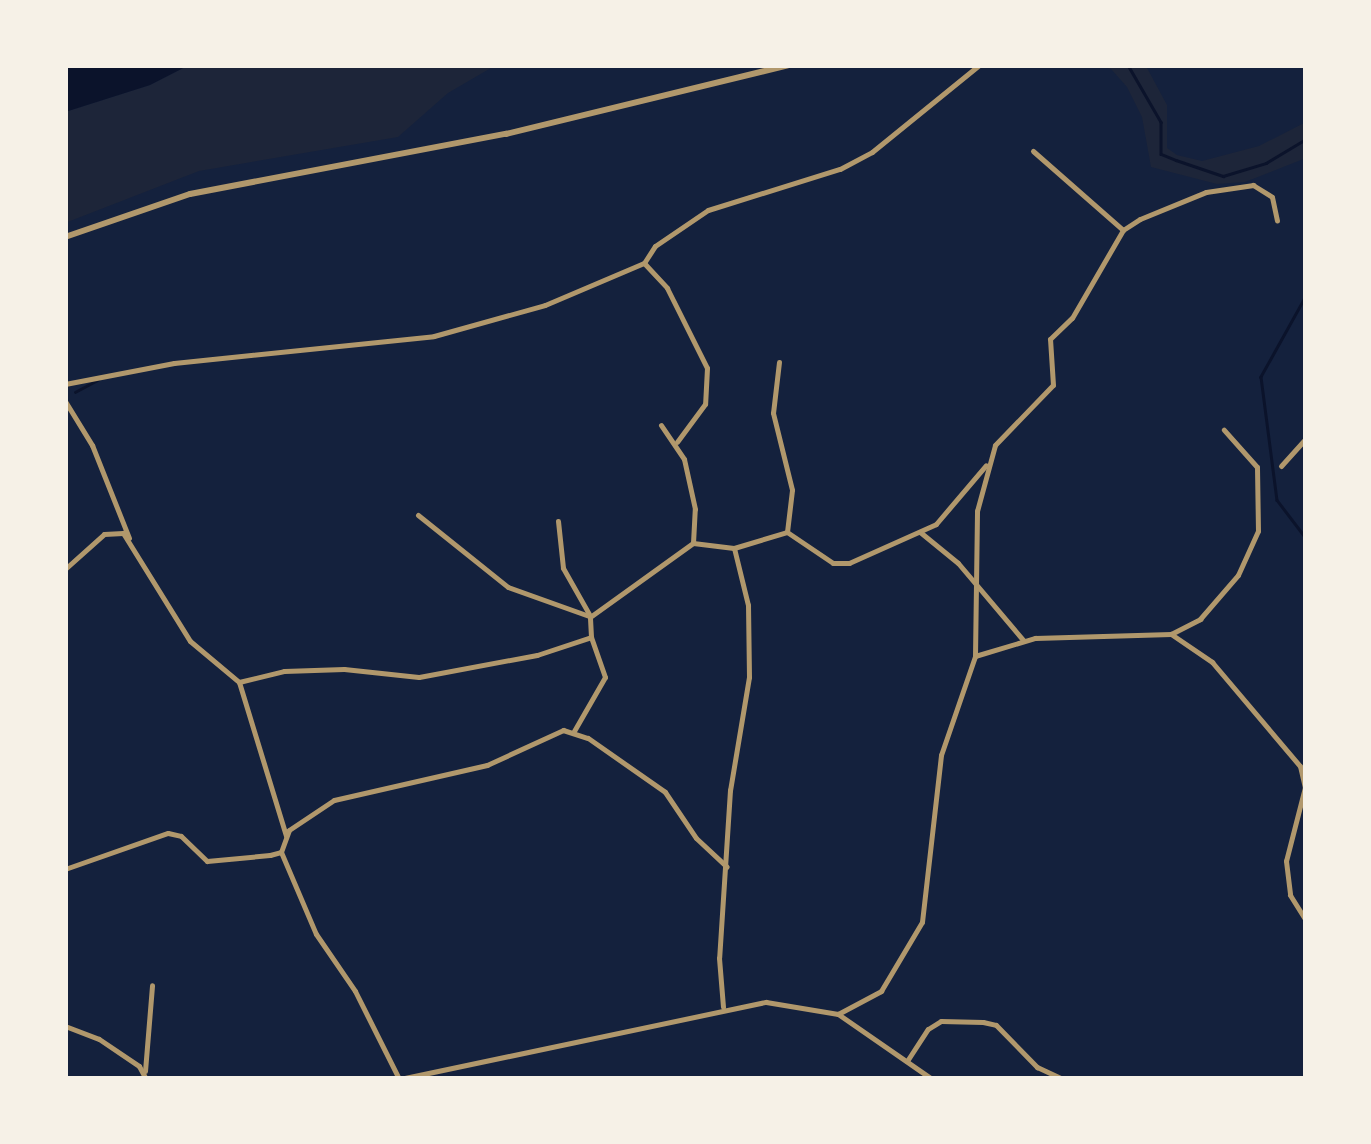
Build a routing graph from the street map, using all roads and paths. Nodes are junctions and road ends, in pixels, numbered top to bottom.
1 (788, 65) edge
2 (979, 65) edge
3 (1033, 151) dead end
4 (1277, 220) dead end
5 (1124, 230) junction
6 (65, 236) edge
7 (644, 263) junction
8 (779, 362) dead end
9 (65, 384) edge
10 (65, 400) edge
11 (661, 424) dead end
12 (1224, 430) dead end
13 (1306, 438) edge
14 (676, 442) junction
15 (991, 459) junction
16 (1281, 466) dead end
17 (418, 515) dead end
18 (558, 521) dead end
19 (787, 532) junction
20 (920, 532) junction
21 (129, 538) junction
22 (694, 543) junction
23 (734, 548) junction
24 (65, 569) edge
25 (974, 582) junction
26 (590, 617) junction
27 (1170, 634) junction
28 (591, 637) junction
29 (1024, 641) junction
30 (975, 656) junction
31 (239, 682) junction
32 (574, 731) junction
33 (1306, 787) edge
34 (286, 836) junction
35 (281, 852) junction
36 (728, 867) junction
37 (65, 869) edge
38 (1306, 921) edge
39 (152, 984) dead end
40 (722, 1007) junction
41 (838, 1014) junction
42 (65, 1026) edge
43 (907, 1061) junction
44 (145, 1076) edge
45 (400, 1079) edge
46 (932, 1079) edge
47 (1063, 1079) edge

1 - 6 street
2 - 7 street
3 - 5 street
4 - 5 street
5 - 15 street
7 - 9 street
7 - 14 street
8 - 19 street
10 - 21 street
11 - 14 street
12 - 27 street
13 - 16 street
14 - 22 street
15 - 20 street
15 - 25 street
17 - 26 street
18 - 26 street
19 - 20 street
19 - 23 street
20 - 25 street
21 - 24 street
21 - 31 street
22 - 23 street
22 - 26 street
23 - 36 street
25 - 29 street
25 - 30 street
26 - 28 street
27 - 29 street
27 - 33 street
28 - 31 street
28 - 32 street
29 - 30 street
30 - 41 street
31 - 34 street
32 - 34 street
32 - 36 street
33 - 38 street
34 - 35 street
35 - 37 street
35 - 45 street
36 - 40 street
39 - 44 street
40 - 41 street
40 - 45 street
41 - 43 street
42 - 44 street
43 - 46 street
43 - 47 street

